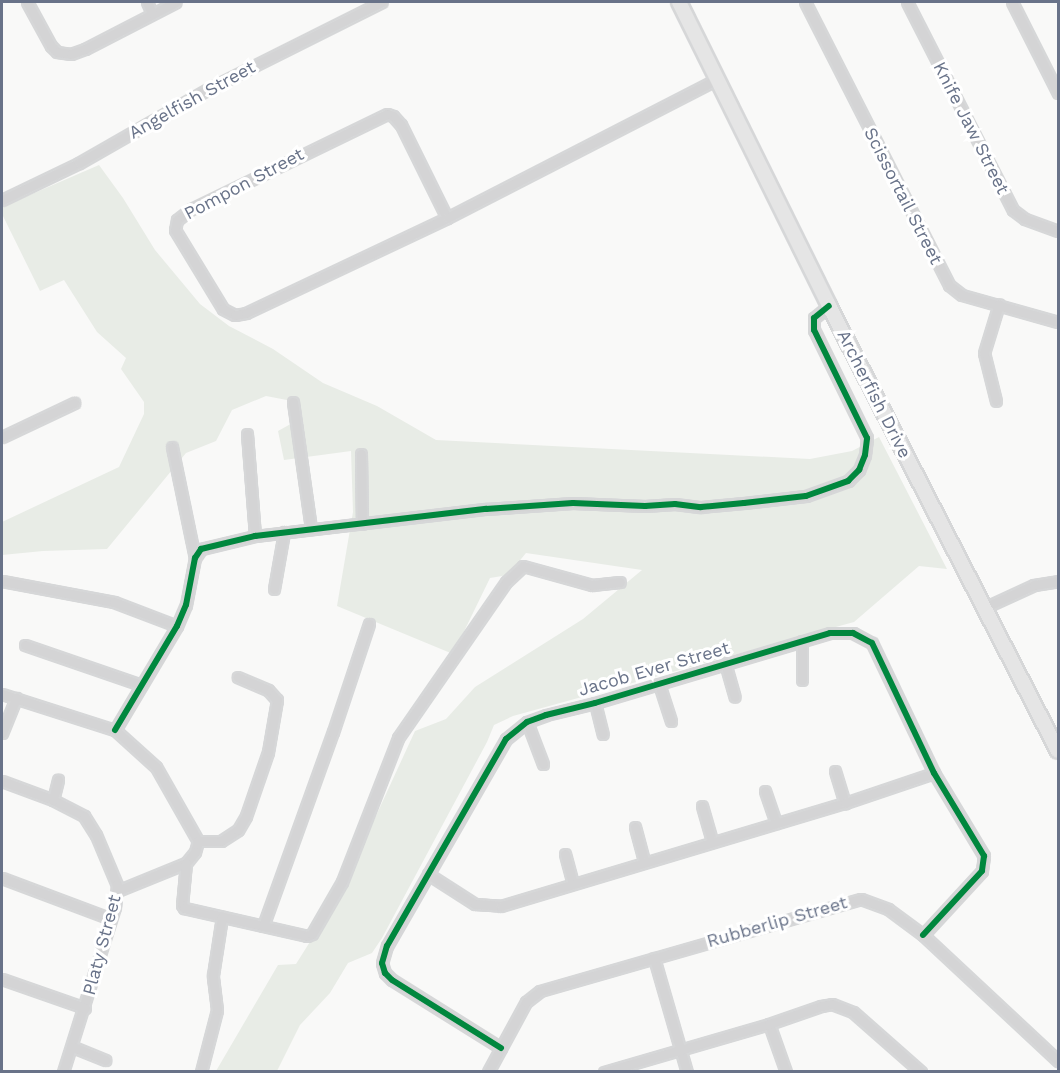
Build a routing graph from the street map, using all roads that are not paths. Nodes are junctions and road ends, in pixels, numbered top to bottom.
1 (27, 2) edge
2 (147, 2) edge
3 (176, 2) edge
4 (382, 2) edge
5 (679, 2) edge
6 (805, 2) edge
7 (907, 2) edge
8 (1012, 2) edge
9 (152, 13) junction
10 (718, 79) junction
11 (1059, 93) edge
12 (2, 200) edge
13 (447, 218) junction
14 (1059, 231) edge
15 (999, 304) junction
16 (829, 306) junction
17 (1059, 322) edge
18 (996, 401) dead end
19 (74, 402) dead end
20 (293, 402) dead end
21 (247, 434) dead end
22 (2, 437) edge
23 (172, 447) dead end
24 (361, 454) dead end
25 (362, 524) junction
26 (311, 529) junction
27 (284, 532) junction
28 (255, 536) junction
29 (195, 558) junction
30 (2, 581) edge
31 (1059, 581) edge
32 (620, 582) dead end
33 (274, 589) dead end
34 (986, 608) junction
35 (369, 624) dead end
36 (177, 626) junction
37 (802, 641) junction
38 (25, 645) dead end
39 (725, 663) junction
40 (238, 677) dead end
41 (802, 680) dead end
42 (659, 684) junction
43 (141, 686) junction
44 (2, 694) edge
45 (735, 697) dead end
46 (16, 698) junction
47 (595, 703) junction
48 (671, 721) dead end
49 (527, 722) junction
50 (116, 730) junction
51 (2, 733) edge
52 (603, 734) dead end
53 (1059, 751) edge
54 (543, 764) dead end
55 (835, 771) dead end
56 (934, 773) junction
57 (58, 780) dead end
58 (2, 781) edge
59 (765, 791) dead end
60 (53, 800) junction
61 (845, 803) junction
62 (702, 806) dead end
63 (776, 822) junction
64 (634, 827) dead end
65 (198, 841) junction
66 (712, 841) junction
67 (565, 854) dead end
68 (644, 861) junction
69 (186, 863) junction
70 (428, 874) junction
71 (2, 879) edge
72 (573, 883) junction
73 (117, 891) junction
74 (222, 917) junction
75 (111, 919) junction
76 (262, 926) junction
77 (923, 935) junction
78 (654, 958) junction
79 (2, 980) edge
80 (85, 1008) junction
81 (769, 1024) junction
82 (73, 1047) junction
83 (501, 1048) junction
84 (680, 1049) junction
85 (105, 1060) dead end
86 (1059, 1061) edge
87 (63, 1071) edge
88 (201, 1071) edge
89 (488, 1071) edge
90 (604, 1071) edge
91 (687, 1071) edge
92 (786, 1071) edge
93 (921, 1071) edge

1 - 9 street
2 - 9 street
3 - 9 street
4 - 12 street, Angelfish Street
5 - 10 street, Archerfish Drive
6 - 15 street, Scissortail Street
7 - 14 street, Knife Jaw Street
8 - 11 street
10 - 13 street, Pompon Street
10 - 16 street, Archerfish Drive
13 - 13 street, Pompon Street
15 - 17 street, Scissortail Street
15 - 18 street
16 - 25 street
16 - 34 street, Archerfish Drive
19 - 22 street
20 - 26 street
21 - 28 street
23 - 29 street
24 - 25 street
25 - 26 street
26 - 27 street
27 - 28 street
27 - 33 street
28 - 29 street
29 - 36 street
30 - 36 street
31 - 34 street
32 - 76 street
34 - 53 street, Archerfish Drive
35 - 76 street
36 - 43 street
37 - 39 street, Jacob Ever Street
37 - 41 street
37 - 56 street, Jacob Ever Street
38 - 43 street
39 - 42 street, Jacob Ever Street
39 - 45 street, Jacob Ever Street
40 - 65 street
42 - 47 street, Jacob Ever Street
42 - 48 street, Jacob Ever Street
43 - 50 street
44 - 46 street
46 - 50 street
46 - 51 street
47 - 49 street, Jacob Ever Street
47 - 52 street, Jacob Ever Street
49 - 54 street
49 - 70 street, Jacob Ever Street
50 - 65 street
55 - 61 street
56 - 61 street
56 - 77 street, Jacob Ever Street
57 - 60 street
58 - 60 street, Platy Street
59 - 63 street
60 - 73 street, Platy Street
61 - 63 street
62 - 66 street
63 - 66 street
64 - 68 street
65 - 69 street
66 - 68 street
67 - 72 street
68 - 72 street
69 - 73 street
69 - 74 street
70 - 72 street
70 - 83 street, Jacob Ever Street
71 - 75 street
73 - 75 street, Platy Street
74 - 76 street
74 - 88 street
75 - 80 street, Platy Street
77 - 78 street, Rubberlip Street
77 - 86 street, Rubberlip Street
78 - 83 street, Rubberlip Street
78 - 84 street
79 - 80 street
80 - 82 street, Platy Street
81 - 84 street
81 - 92 street
81 - 93 street
82 - 85 street
82 - 87 street, Platy Street
83 - 89 street, Rubberlip Street
84 - 90 street
84 - 91 street

